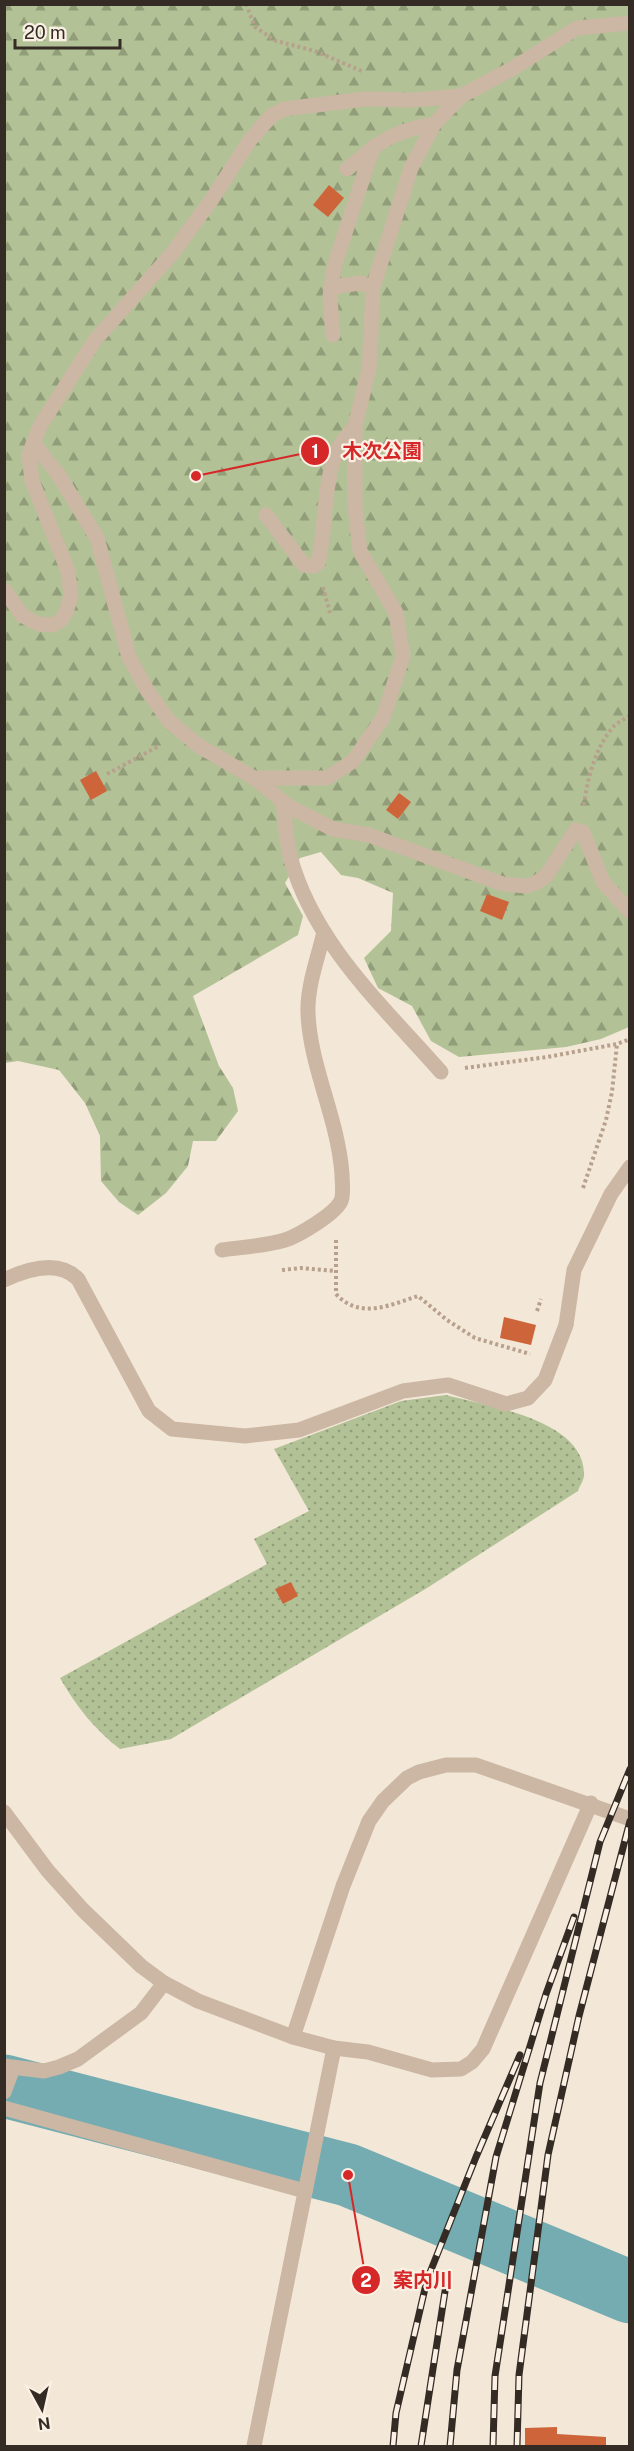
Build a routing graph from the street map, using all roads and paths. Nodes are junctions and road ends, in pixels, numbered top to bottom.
1 (246, 4) edge
2 (630, 23) edge
3 (372, 73) dead end
4 (461, 96) junction
5 (434, 124) junction
6 (373, 147) junction
7 (347, 169) dead end
8 (332, 286) junction
9 (373, 287) junction
10 (333, 335) dead end
11 (355, 426) junction
12 (33, 443) junction
13 (266, 515) dead end
14 (4, 590) edge
15 (630, 715) edge
16 (183, 734) junction
17 (107, 774) dead end
18 (254, 778) junction
19 (283, 802) junction
20 (576, 830) junction
21 (630, 912) edge
22 (324, 932) junction
23 (630, 1039) edge
24 (617, 1044) junction
25 (441, 1072) joint
26 (630, 1167) edge
27 (581, 1193) dead end
28 (341, 1201) junction
29 (222, 1250) dead end
30 (4, 1280) edge
31 (545, 1291) dead end
32 (537, 1311) dead end
33 (554, 1360) junction
34 (591, 1803) junction
35 (4, 1812) edge
36 (630, 1819) edge
37 (164, 1983) junction
38 (293, 2037) junction
39 (334, 2048) junction
40 (10, 2070) edge
41 (4, 2092) edge
42 (4, 2108) edge
43 (306, 2188) junction
44 (254, 2446) edge

1 - 3 path
2 - 4 street
4 - 5 street
4 - 12 street
5 - 6 street
5 - 9 street
6 - 7 street
6 - 8 street
8 - 9 street
8 - 10 street
9 - 11 street
11 - 13 street
11 - 18 street
12 - 14 street
12 - 16 street
15 - 20 path
16 - 17 path
16 - 18 street
18 - 19 street
19 - 20 street
19 - 22 street
20 - 21 street
22 - 25 street
22 - 28 street
23 - 24 path
24 - 25 path
24 - 27 path
26 - 33 street
28 - 29 street
28 - 33 path
30 - 33 street
31 - 32 path
34 - 36 street
34 - 38 street
34 - 39 street
35 - 37 street
37 - 38 street
37 - 40 street
38 - 39 street
39 - 43 street
40 - 41 street
42 - 43 street
43 - 44 street

